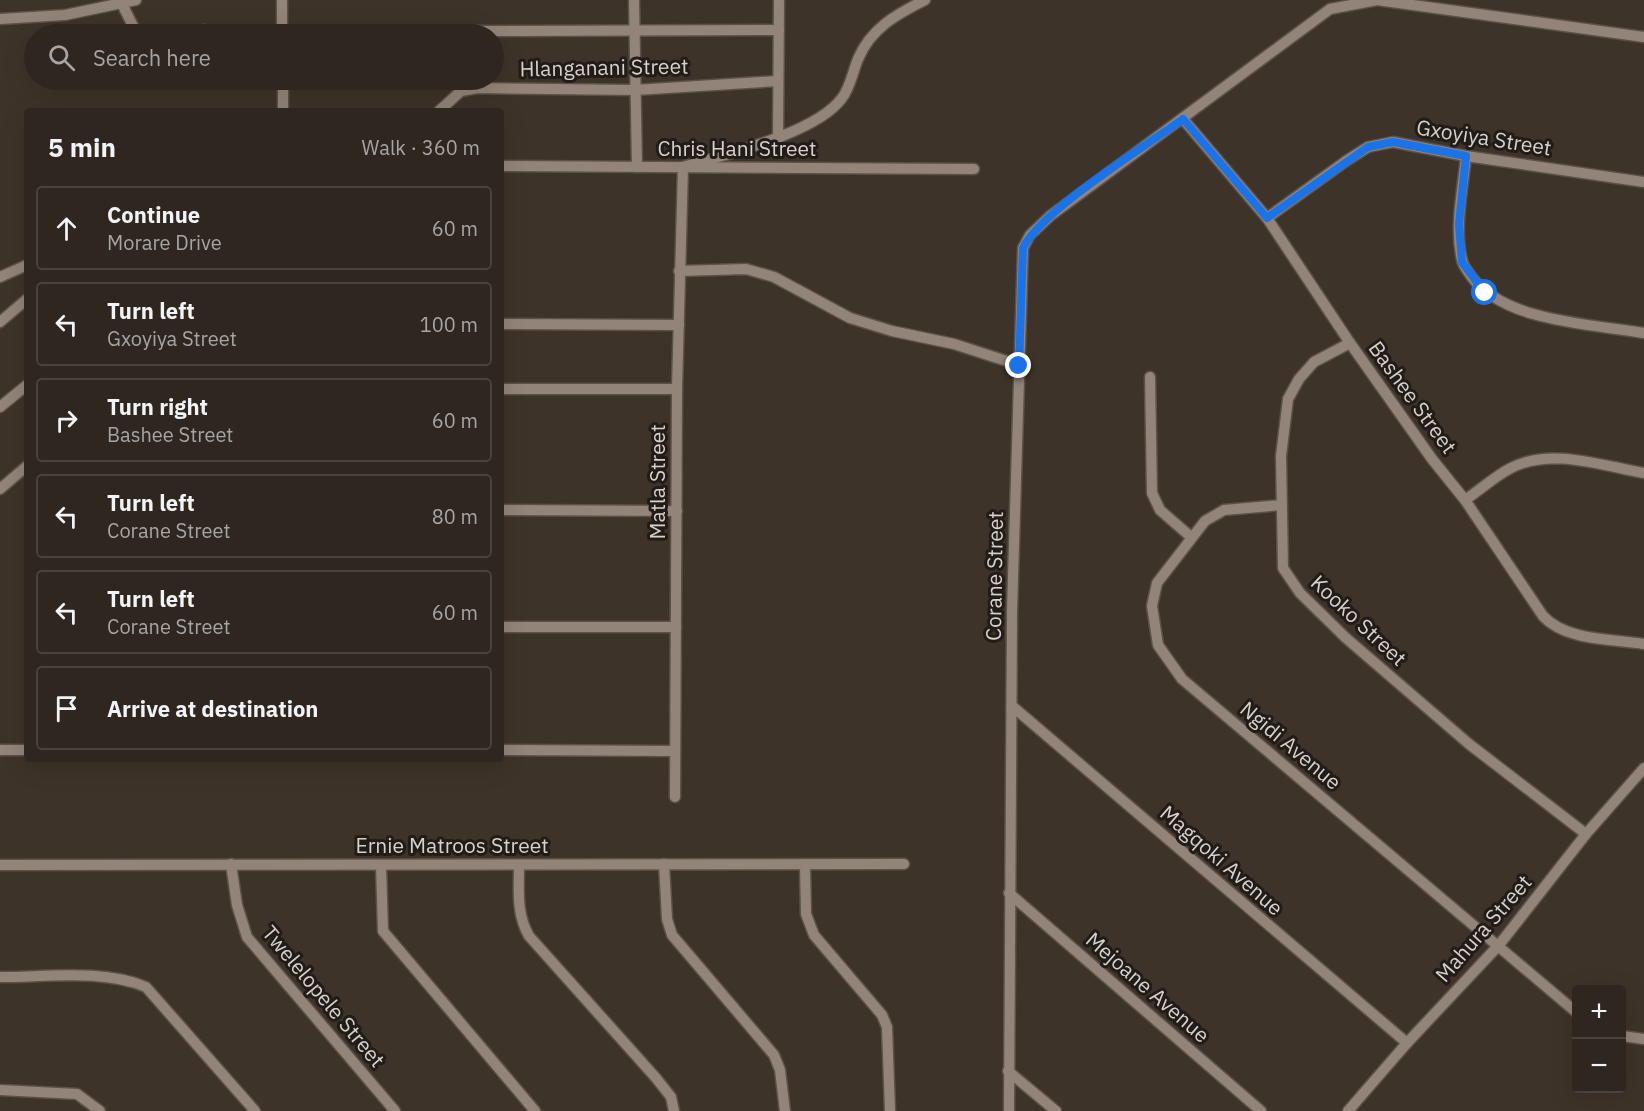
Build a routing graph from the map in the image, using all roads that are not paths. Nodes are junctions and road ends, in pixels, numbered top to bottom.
1 (135, 0) edge
2 (282, 0) edge
3 (634, 0) edge
4 (779, 0) edge
5 (925, 0) edge
6 (121, 2) edge
7 (1449, 5) edge
8 (0, 19) edge
9 (132, 24) edge
10 (282, 24) edge
11 (779, 30) junction
12 (504, 31) edge
13 (634, 31) junction
14 (1644, 37) edge
15 (778, 81) junction
16 (504, 88) edge
17 (282, 90) edge
18 (467, 90) edge
19 (635, 90) junction
20 (283, 108) edge
21 (442, 108) edge
22 (1183, 119) junction
23 (778, 139) junction
24 (1466, 156) junction
25 (504, 166) edge
26 (637, 167) junction
27 (683, 167) junction
28 (974, 169) dead end
29 (1644, 182) edge
30 (1267, 218) junction
31 (24, 266) edge
32 (679, 272) junction
33 (0, 277) edge
34 (24, 302) edge
35 (0, 322) edge
36 (504, 324) edge
37 (679, 325) junction
38 (1644, 333) edge
39 (1350, 343) junction
40 (1019, 366) junction
41 (1150, 377) dead end
42 (24, 387) edge
43 (504, 389) edge
44 (677, 389) junction
45 (0, 407) edge
46 (24, 469) edge
47 (1644, 473) edge
48 (0, 489) edge
49 (1465, 500) junction
50 (1282, 505) junction
51 (504, 510) edge
52 (677, 511) junction
53 (1191, 537) junction
54 (504, 627) edge
55 (676, 627) junction
56 (1644, 644) edge
57 (1012, 706) junction
58 (0, 750) edge
59 (24, 750) edge
60 (504, 750) edge
61 (675, 751) junction
62 (1644, 768) edge
63 (675, 797) dead end
64 (1586, 834) junction
65 (231, 864) junction
66 (664, 864) junction
67 (904, 864) dead end
68 (0, 865) edge
69 (381, 865) junction
70 (519, 865) junction
71 (806, 866) junction
72 (1009, 893) junction
73 (1499, 945) junction
74 (0, 977) edge
75 (1572, 1009) edge
76 (1626, 1037) edge
77 (1644, 1039) edge
78 (1407, 1043) junction
79 (1008, 1071) junction
80 (0, 1090) edge
81 (100, 1111) edge
82 (255, 1111) edge
83 (395, 1111) edge
84 (535, 1111) edge
85 (674, 1111) edge
86 (785, 1111) edge
87 (890, 1111) edge
88 (1009, 1111) edge
89 (1056, 1111) edge
90 (1261, 1111) edge
91 (1348, 1111) edge

1 - 6 street
2 - 10 street
3 - 13 street
4 - 11 street
5 - 23 street
6 - 8 street
6 - 9 street
7 - 14 street, Corane Street
7 - 22 street, Corane Street
11 - 13 street, Hlanganani Street
11 - 15 street
12 - 13 street, Hlanganani Street
13 - 19 street
15 - 19 street, Hlanganani Street
15 - 23 street
16 - 19 street, Hlanganani Street
17 - 20 street
18 - 21 street, Hlanganani Street
19 - 26 street
22 - 30 street, Bashee Street
22 - 40 street, Corane Street
23 - 27 street
24 - 29 street, Gxoyiya Street
24 - 30 street, Gxoyiya Street
24 - 38 street
25 - 26 street, Chris Hani Street
26 - 27 street, Chris Hani Street
27 - 28 street, Chris Hani Street
27 - 32 street, Matla Street
30 - 39 street, Bashee Street
31 - 33 street
32 - 37 street, Matla Street
32 - 40 street
34 - 35 street
36 - 37 street
37 - 44 street, Matla Street
39 - 49 street, Bashee Street
39 - 50 street, Kooko Street
40 - 57 street, Corane Street
41 - 53 street
42 - 45 street
43 - 44 street
44 - 52 street, Matla Street
46 - 48 street
47 - 49 street
49 - 56 street, Bashee Street
50 - 53 street, Ngidi Avenue
50 - 64 street, Kooko Street
51 - 52 street
52 - 55 street, Matla Street
53 - 73 street, Ngidi Avenue
54 - 55 street
55 - 61 street, Matla Street
57 - 72 street, Corane Street
57 - 78 street, Magqoki Avenue
58 - 59 street
60 - 61 street
61 - 63 street, Matla Street
62 - 64 street, Mahura Street
64 - 73 street, Mahura Street
65 - 68 street, Ernie Matroos Street
65 - 69 street, Ernie Matroos Street
65 - 83 street, Twelelopele Street
66 - 70 street, Ernie Matroos Street
66 - 71 street, Ernie Matroos Street
66 - 86 street
67 - 71 street, Ernie Matroos Street
69 - 70 street, Ernie Matroos Street
69 - 84 street
70 - 85 street
71 - 87 street
72 - 79 street, Corane Street
72 - 90 street, Mejoane Avenue
73 - 75 street, Ngidi Avenue
73 - 78 street, Mahura Street
74 - 82 street
76 - 77 street
78 - 91 street, Mahura Street
79 - 88 street, Corane Street
79 - 89 street
80 - 81 street

